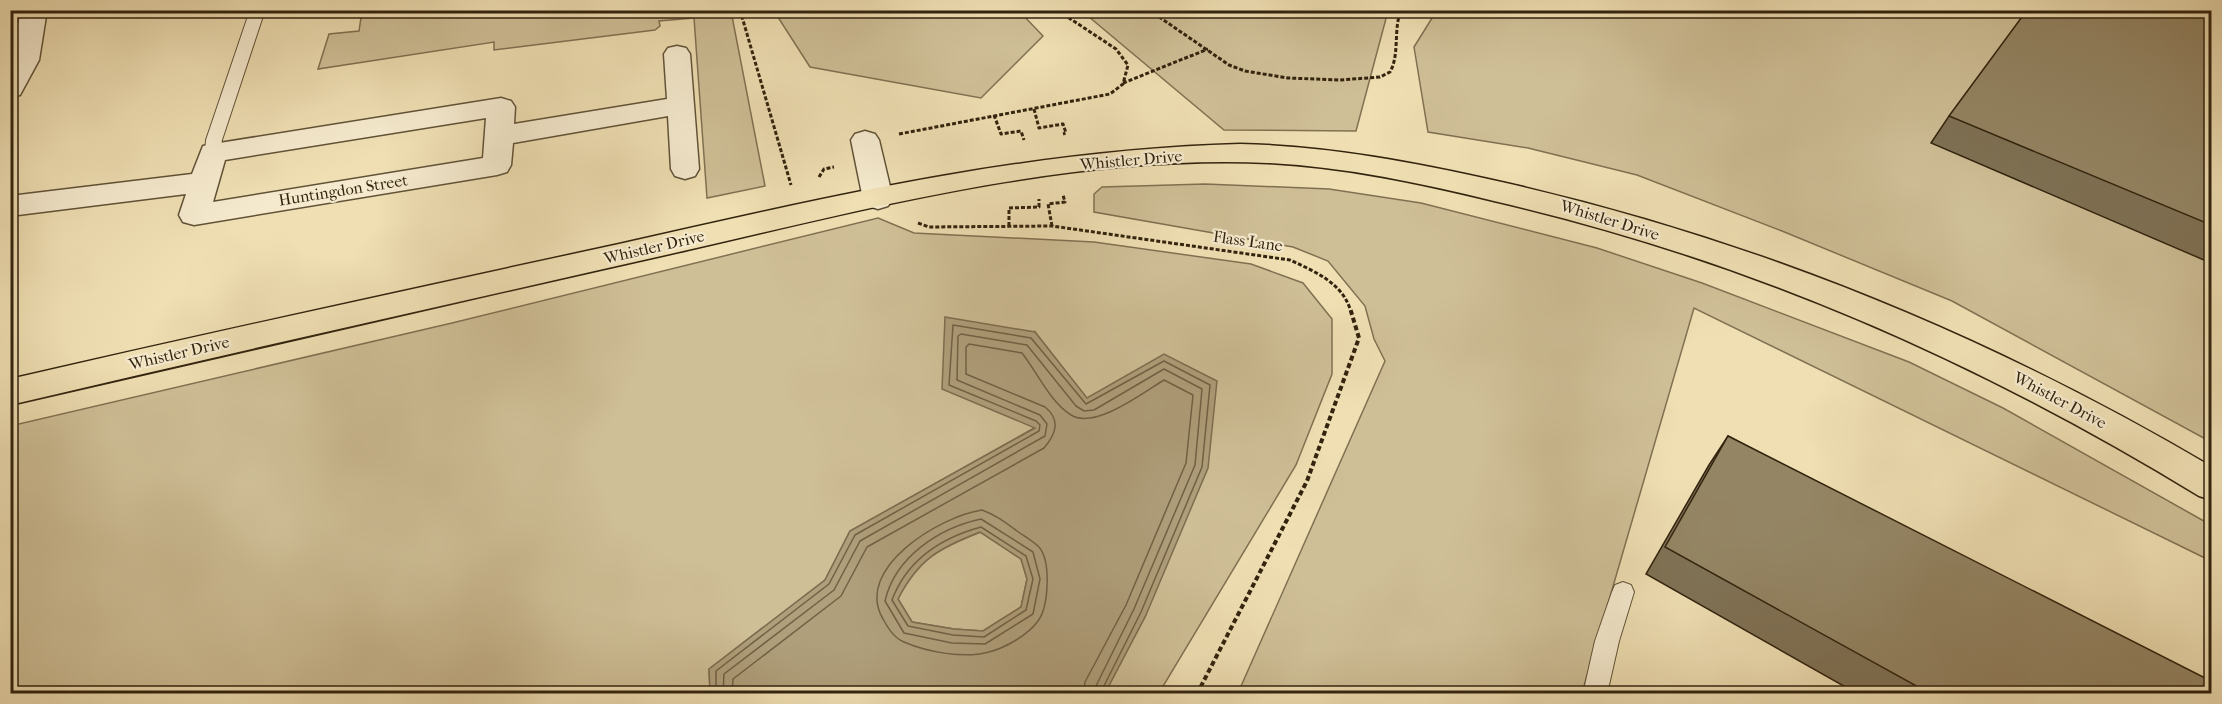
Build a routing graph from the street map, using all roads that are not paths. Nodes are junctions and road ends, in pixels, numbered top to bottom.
1 (34, 10) edge
2 (258, 10) edge
3 (676, 54) dead end
4 (10, 89) edge
5 (680, 105) junction
6 (499, 136) junction
7 (865, 140) road end
8 (213, 153) junction
9 (684, 169) dead end
10 (204, 182) junction
11 (888, 197) junction
12 (10, 206) edge
13 (10, 392) edge
14 (2211, 484) edge
15 (1623, 592) dead end
16 (1595, 693) edge

1 - 4 street
2 - 8 lane
3 - 5 street
5 - 6 street
5 - 9 street
6 - 8 street, Huntingdon Street
6 - 10 street, Huntingdon Street
7 - 11 street
8 - 10 street, Huntingdon Street
10 - 12 street
11 - 13 main road, Whistler Drive
11 - 14 main road, Whistler Drive
15 - 16 lane

